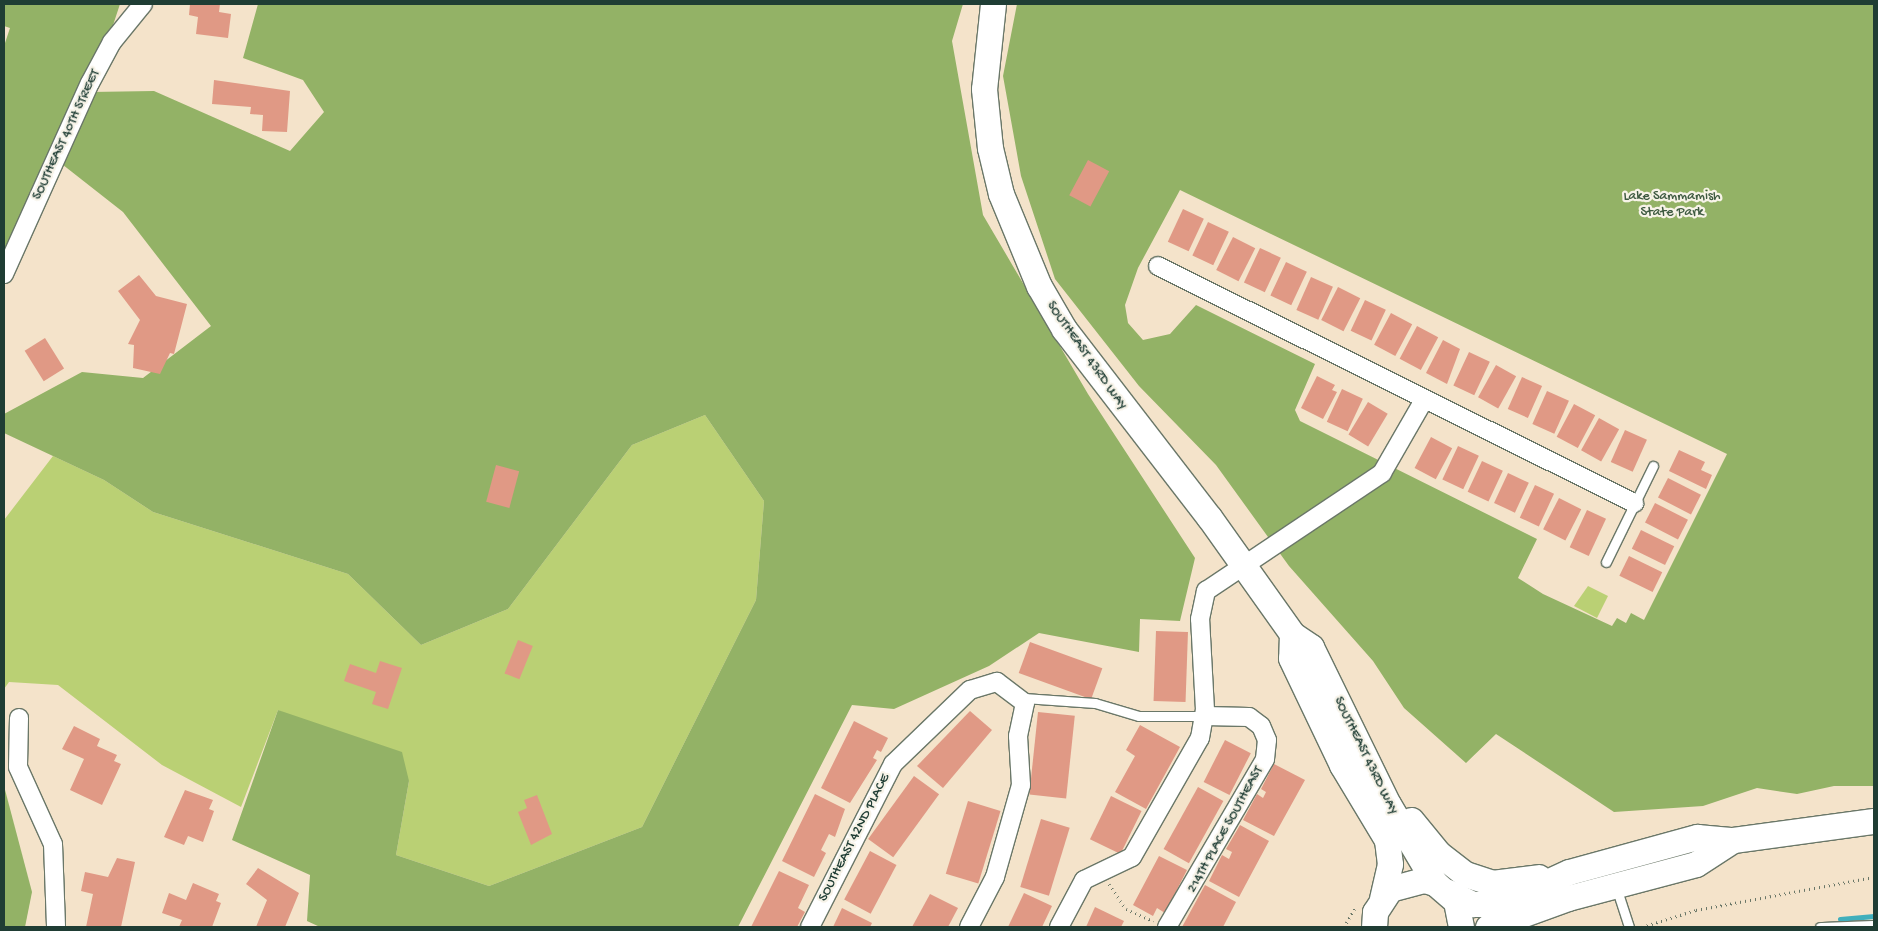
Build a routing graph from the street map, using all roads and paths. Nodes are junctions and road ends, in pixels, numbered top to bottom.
1 (142, 4) edge
2 (993, 4) edge
3 (1158, 266) dead end
4 (4, 274) edge
5 (1424, 400) junction
6 (1653, 466) dead end
7 (1634, 503) junction
8 (1606, 562) dead end
9 (1243, 563) junction
10 (1292, 634) junction
11 (1024, 698) junction
12 (1205, 716) junction
13 (19, 718) dead end
14 (1376, 778) junction
15 (1874, 821) edge
16 (1732, 840) junction
17 (1102, 872) junction
18 (1569, 872) junction
19 (1874, 877) edge
20 (1615, 884) junction
21 (1441, 887) junction
22 (1373, 916) edge
23 (1874, 925) edge
24 (56, 927) edge
25 (810, 927) edge
26 (969, 927) edge
27 (1059, 927) edge
28 (1156, 927) edge
29 (1167, 927) edge
30 (1461, 927) edge
31 (1488, 927) edge
32 (1629, 927) edge
33 (1642, 927) edge
34 (1820, 927) edge

1 - 4 street, SOUTHEAST 40TH STREET
2 - 9 main road, SOUTHEAST 43RD WAY
3 - 5 street
5 - 7 street
5 - 9 street
6 - 7 lane
7 - 8 lane
9 - 10 main road, SOUTHEAST 43RD WAY
9 - 12 street
10 - 14 main road, SOUTHEAST 43RD WAY
10 - 22 main road, SOUTHEAST 43RD WAY
11 - 12 lane
11 - 25 street, SOUTHEAST 42ND PLACE
11 - 26 street
12 - 17 street
12 - 29 street, 214TH PLACE SOUTHEAST
13 - 24 street
14 - 18 main road
14 - 21 main road, SOUTHEAST 43RD WAY
15 - 16 main road
16 - 18 main road
16 - 20 main road
17 - 27 street
17 - 28 path
18 - 21 main road
19 - 33 path
20 - 31 main road
20 - 32 lane
21 - 22 main road
21 - 30 main road, SOUTHEAST 43RD WAY
23 - 34 lane

